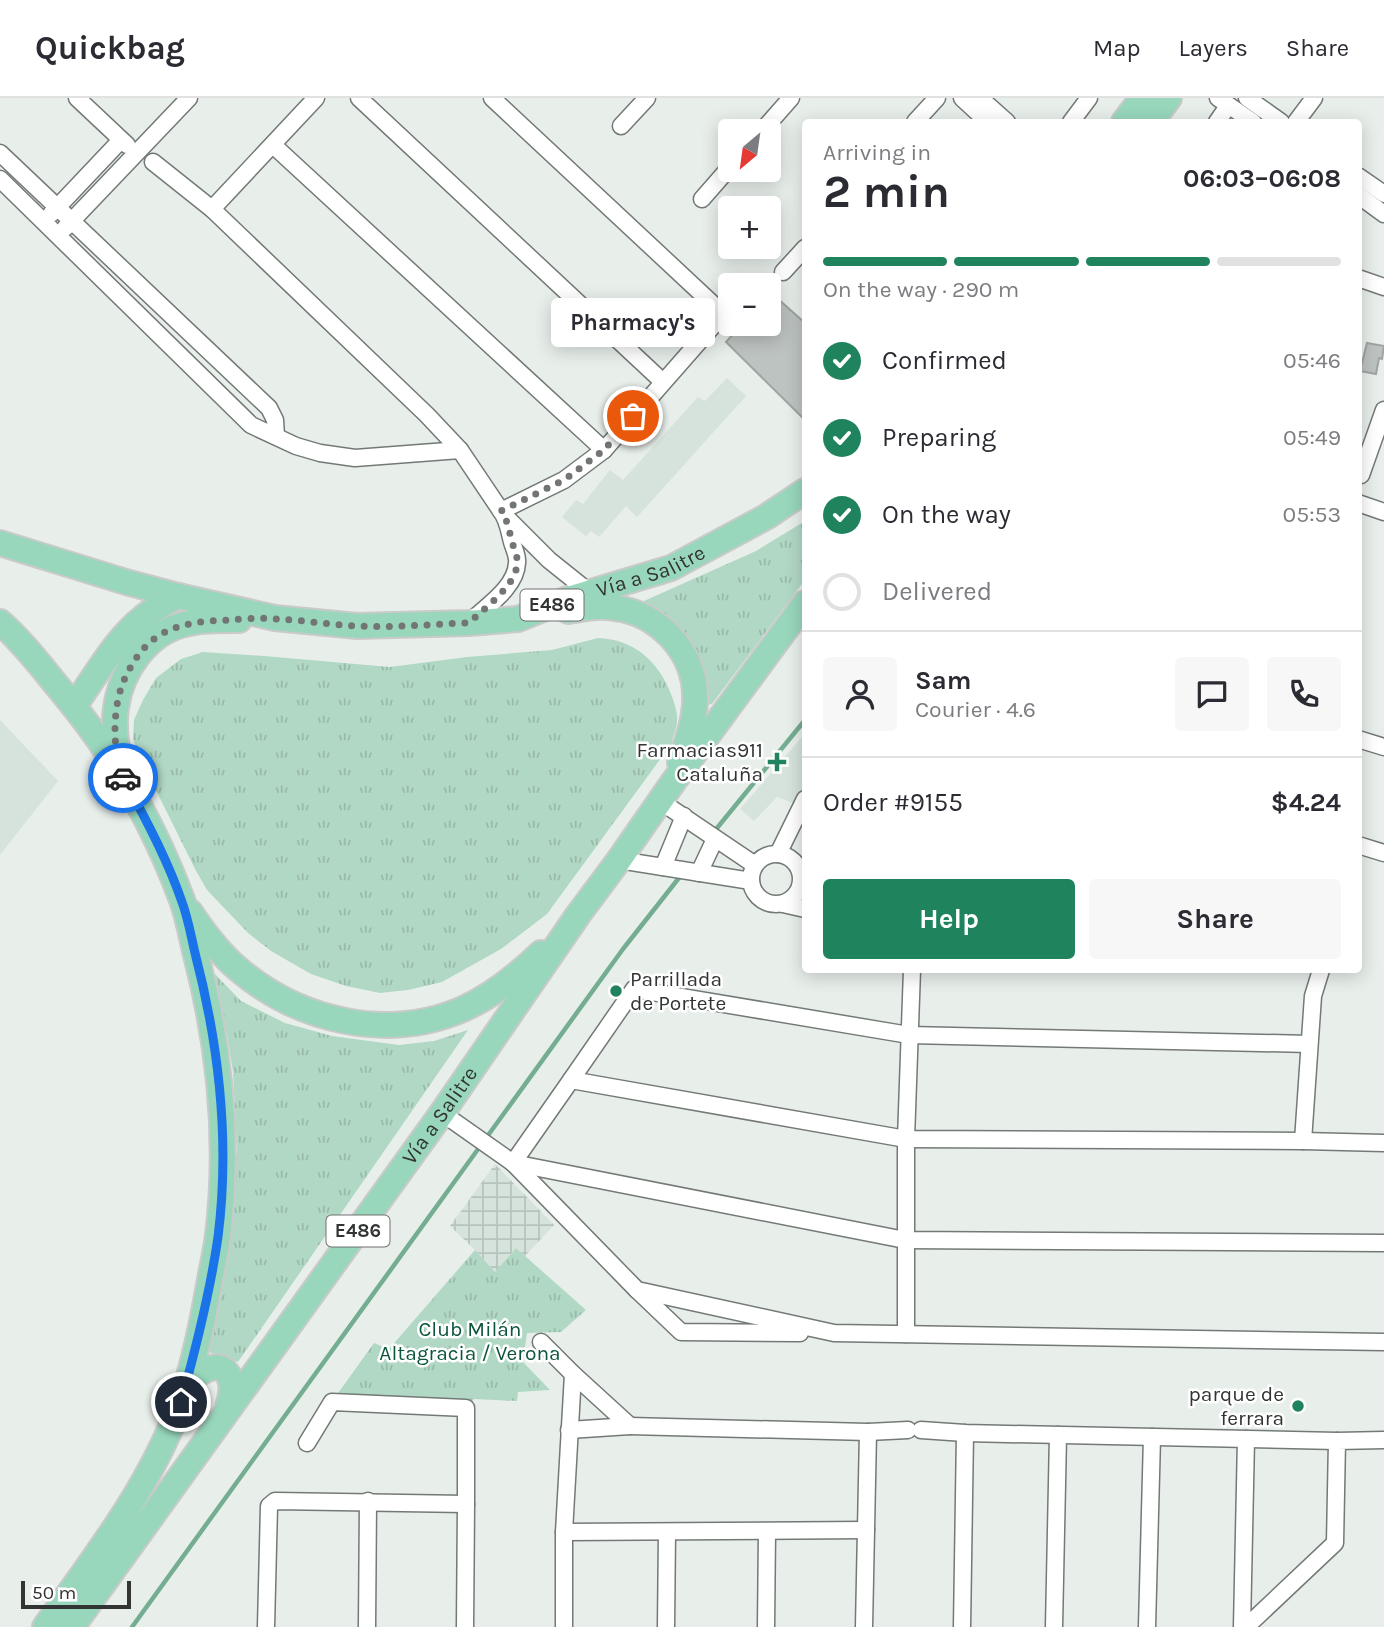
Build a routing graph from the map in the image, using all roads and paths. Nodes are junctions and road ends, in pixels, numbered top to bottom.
1 (77, 98) edge
2 (189, 98) edge
3 (316, 98) edge
4 (359, 98) edge
5 (492, 98) edge
6 (647, 98) edge
7 (792, 98) edge
8 (937, 98) edge
9 (962, 98) edge
10 (981, 98) edge
11 (1089, 98) edge
12 (1141, 98) edge
13 (1169, 98) edge
14 (1247, 98) edge
15 (1314, 98) edge
16 (1223, 102) edge
17 (773, 119) edge
18 (918, 119) edge
19 (985, 119) edge
20 (1004, 119) edge
21 (1073, 119) edge
22 (1126, 119) edge
23 (1153, 119) edge
24 (1218, 119) edge
25 (1248, 119) edge
26 (1277, 119) edge
27 (1298, 119) edge
28 (621, 126) dead end
29 (121, 140) junction
30 (273, 145) junction
31 (0, 153) edge
32 (136, 154) junction
33 (153, 162) dead end
34 (0, 179) edge
35 (1362, 179) edge
36 (718, 181) edge
37 (1384, 194) edge
38 (1362, 198) edge
39 (702, 199) dead end
40 (57, 207) junction
41 (212, 209) junction
42 (1384, 214) edge
43 (44, 221) junction
44 (72, 221) junction
45 (58, 235) junction
46 (802, 251) edge
47 (783, 272) dead end
48 (1362, 279) edge
49 (1384, 287) edge
50 (663, 382) junction
51 (1384, 410) edge
52 (276, 436) junction
53 (460, 450) junction
54 (604, 450) junction
55 (1362, 475) dead end
56 (802, 493) edge
57 (1362, 504) edge
58 (1384, 512) edge
59 (503, 514) junction
60 (0, 543) edge
61 (589, 592) junction
62 (178, 596) junction
63 (802, 607) edge
64 (275, 618) junction
65 (518, 619) junction
66 (0, 622) edge
67 (469, 623) junction
68 (74, 706) junction
69 (1362, 740) edge
70 (1384, 747) edge
71 (121, 775) junction
72 (667, 791) junction
73 (802, 805) edge
74 (684, 816) junction
75 (715, 839) junction
76 (1362, 849) edge
77 (778, 853) junction
78 (1384, 853) edge
79 (620, 860) junction
80 (801, 866) edge
81 (663, 867) junction
82 (699, 873) junction
83 (753, 873) junction
84 (182, 901) junction
85 (783, 904) junction
86 (802, 908) edge
87 (578, 915) junction
88 (912, 973) edge
89 (1320, 973) edge
90 (909, 1035) junction
91 (1309, 1044) junction
92 (571, 1080) junction
93 (442, 1114) junction
94 (906, 1139) junction
95 (1303, 1142) junction
96 (1384, 1143) edge
97 (513, 1163) junction
98 (905, 1240) junction
99 (1384, 1243) edge
100 (637, 1290) junction
101 (834, 1333) junction
102 (906, 1334) junction
103 (541, 1342) dead end
104 (1384, 1342) edge
105 (573, 1374) junction
106 (186, 1383) junction
107 (226, 1415) junction
108 (629, 1426) junction
109 (569, 1430) junction
110 (868, 1432) junction
111 (965, 1433) junction
112 (1058, 1435) junction
113 (1152, 1437) junction
114 (1245, 1439) junction
115 (1384, 1440) edge
116 (1337, 1441) junction
117 (307, 1443) dead end
118 (368, 1501) junction
119 (466, 1504) junction
120 (866, 1530) junction
121 (564, 1532) junction
122 (667, 1532) junction
123 (767, 1532) junction
124 (45, 1627) edge
125 (72, 1627) edge
126 (266, 1627) edge
127 (368, 1627) edge
128 (465, 1627) edge
129 (564, 1627) edge
130 (666, 1627) edge
131 (766, 1627) edge
132 (864, 1627) edge
133 (962, 1627) edge
134 (1054, 1627) edge
135 (1147, 1627) edge
136 (1244, 1627) edge

1 - 29 street
2 - 32 street
3 - 30 street
4 - 50 street
5 - 50 street
6 - 28 street
7 - 17 street
8 - 18 street
9 - 19 street
10 - 20 street
11 - 21 street
12 - 22 main road
13 - 23 main road
14 - 26 street
15 - 27 street
16 - 24 street
16 - 25 street
29 - 32 street
29 - 40 street
30 - 41 street
30 - 54 street
31 - 40 street
32 - 44 street
33 - 41 street
34 - 43 street
35 - 37 street
36 - 39 street
38 - 42 street
40 - 43 street
40 - 44 street
41 - 53 street
43 - 45 street
44 - 45 street
44 - 52 street
45 - 52 street
46 - 47 street
48 - 49 street
50 - 54 street
51 - 55 street
52 - 53 street
53 - 59 street
54 - 59 street
56 - 61 main road, Vía a Salitre / E486
57 - 58 street
59 - 61 street
59 - 67 street
60 - 62 main road
61 - 65 main road, Vía a Salitre / E486
62 - 64 main road
62 - 68 main road
63 - 72 main road, Vía a Salitre / E486
64 - 67 main road, Vía a Salitre / E486
64 - 71 main road
65 - 67 main road, Vía a Salitre / E486
65 - 72 main road
66 - 68 main road
68 - 71 main road
69 - 70 street
71 - 84 main road
72 - 74 street
72 - 79 main road, Vía a Salitre / E486
73 - 77 street
74 - 75 street
74 - 81 street
75 - 82 street
75 - 83 street
76 - 78 street
77 - 80 street
77 - 83 street
79 - 81 street
79 - 87 main road, Vía a Salitre / E486
80 - 85 street
81 - 82 street
82 - 83 street
83 - 85 street
84 - 87 main road
84 - 106 main road
85 - 86 street
87 - 93 main road, Vía a Salitre / E486
88 - 90 street
89 - 91 street
90 - 91 street
90 - 92 street
90 - 94 street
91 - 95 street
92 - 94 street
92 - 97 street
93 - 97 street
93 - 107 main road, Vía a Salitre / E486
94 - 95 street
94 - 98 street
95 - 96 street
97 - 98 street
97 - 100 street
98 - 99 street
98 - 102 street
100 - 101 street
100 - 101 street
101 - 102 street
102 - 104 street
103 - 105 street
105 - 108 street
105 - 109 street
106 - 107 main road
106 - 124 main road
107 - 125 main road, Vía a Salitre / E486
108 - 109 street
108 - 110 street
109 - 121 street
110 - 111 street
110 - 120 street
111 - 112 street
111 - 133 street
112 - 113 street
112 - 134 street
113 - 114 street
113 - 135 street
114 - 116 street
114 - 136 street
115 - 116 street
116 - 136 street
117 - 119 street
118 - 119 street
118 - 126 street
118 - 127 street
119 - 128 street
120 - 123 street
120 - 132 street
121 - 122 street
121 - 129 street
122 - 123 street
122 - 130 street
123 - 131 street

